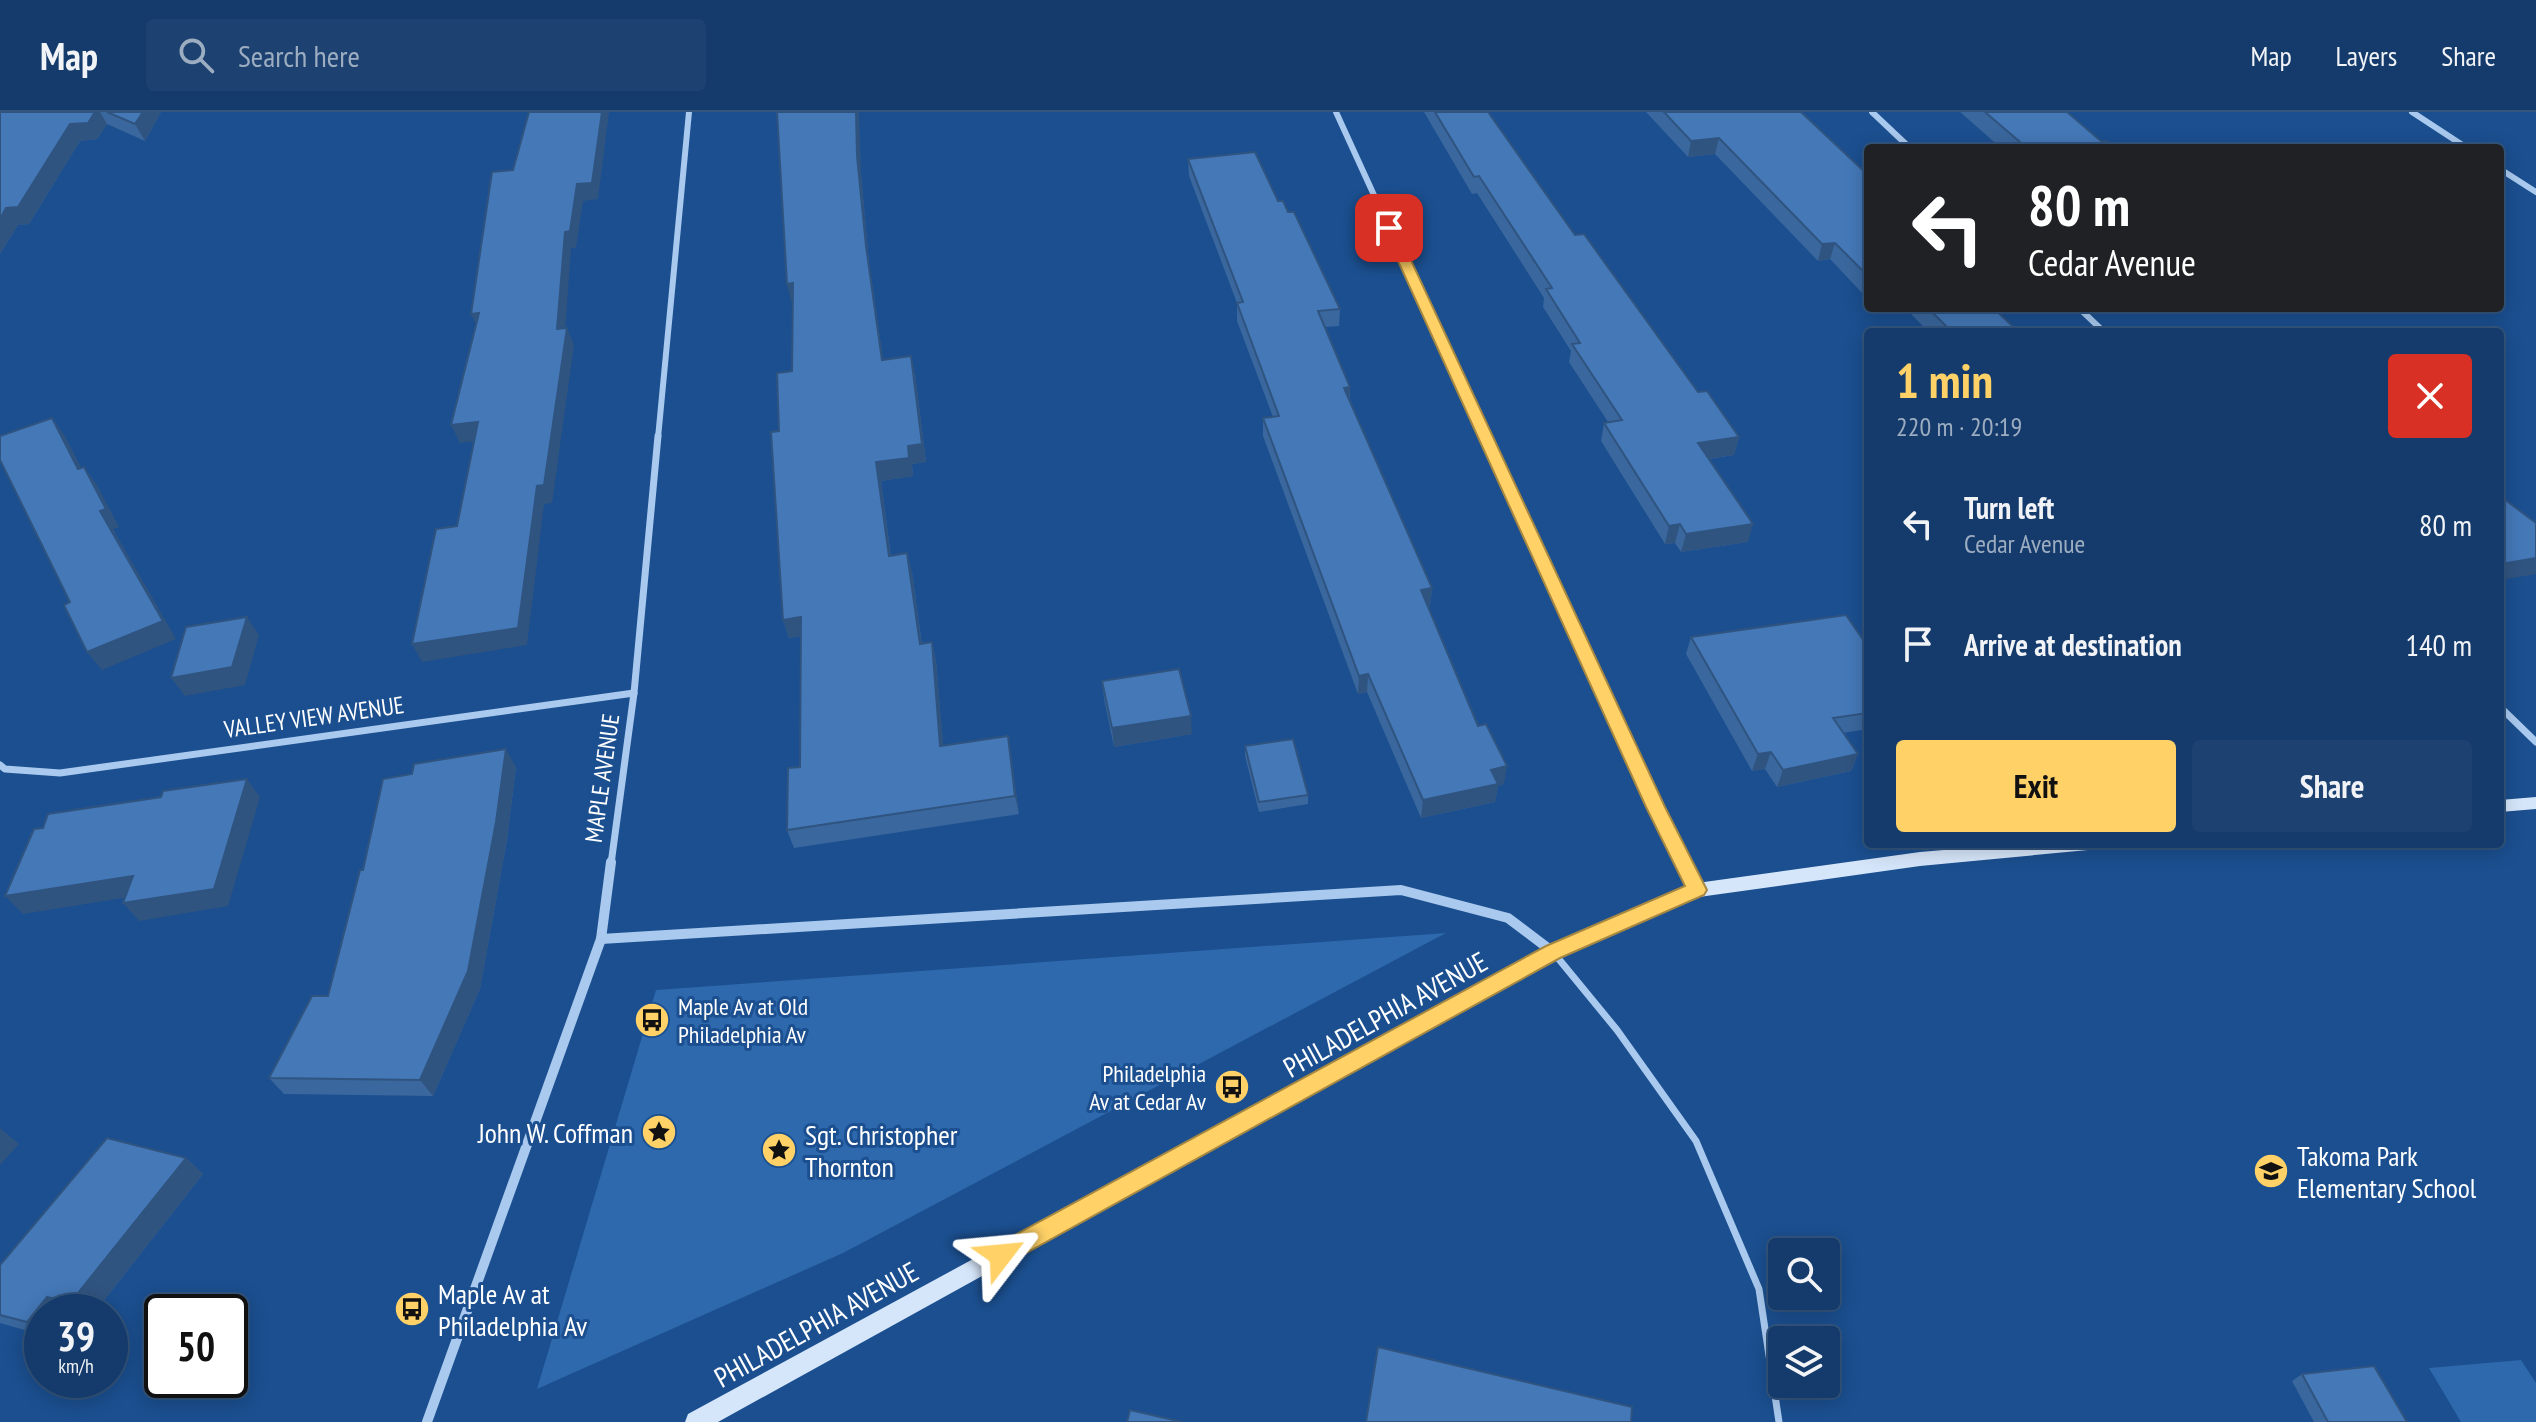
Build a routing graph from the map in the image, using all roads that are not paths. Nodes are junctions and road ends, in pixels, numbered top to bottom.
1 (689, 112) edge
2 (1336, 112) edge
3 (1872, 112) edge
4 (2412, 112) edge
5 (1906, 144) edge
6 (2461, 144) edge
7 (2504, 172) edge
8 (2536, 192) edge
9 (2083, 312) edge
10 (2100, 328) edge
11 (634, 693) junction
12 (2504, 711) edge
13 (2536, 742) edge
14 (0, 765) edge
15 (2536, 803) edge
16 (2504, 806) edge
17 (2043, 848) edge
18 (1697, 890) junction
19 (601, 939) junction
20 (1553, 952) junction
21 (427, 1422) edge
22 (696, 1422) edge
23 (1779, 1422) edge

1 - 11 street, MAPLE AVENUE
2 - 18 street
3 - 5 street
4 - 6 street
7 - 8 street
9 - 10 street
11 - 14 street, VALLEY VIEW AVENUE
11 - 19 street, MAPLE AVENUE
12 - 13 street
15 - 16 main road
17 - 18 main road, PHILADELPHIA AVENUE
18 - 20 main road, PHILADELPHIA AVENUE
19 - 20 street, PHILADELPHIA AVENUE
19 - 21 street, MAPLE AVENUE
20 - 22 main road, PHILADELPHIA AVENUE
20 - 23 lane

